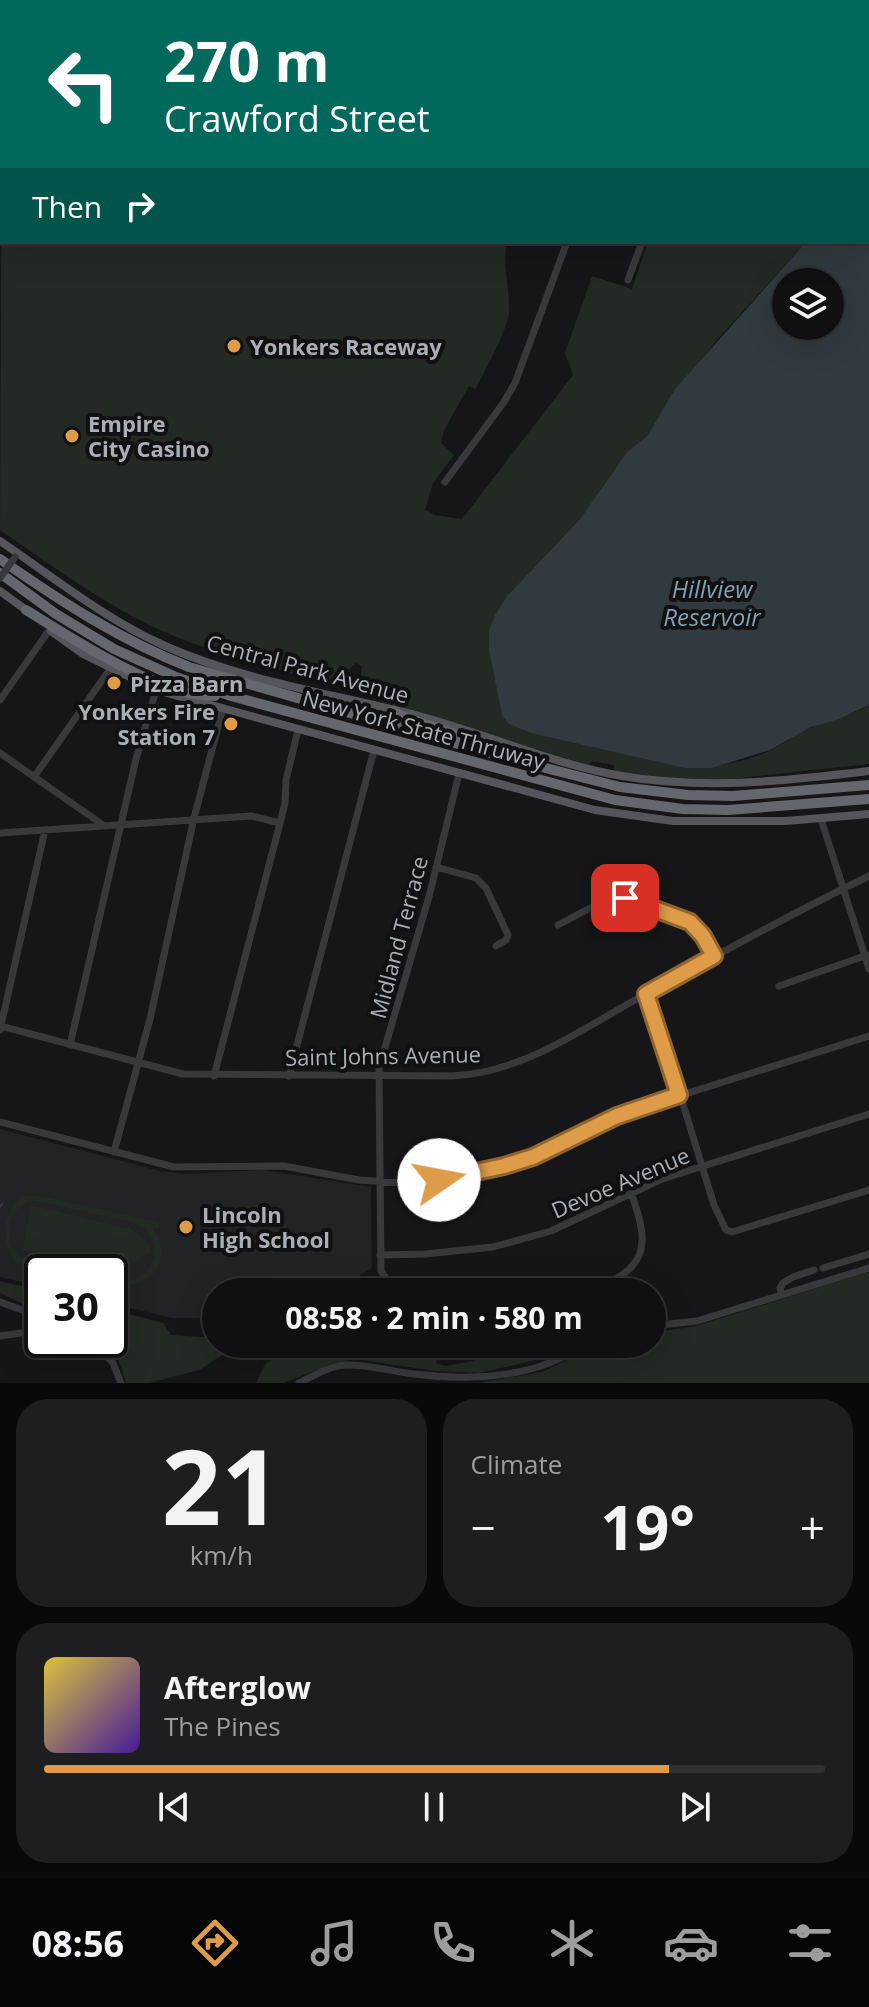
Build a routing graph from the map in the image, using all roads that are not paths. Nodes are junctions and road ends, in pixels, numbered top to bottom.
1 (566, 244) edge
2 (641, 244) edge
3 (628, 280) dead end
4 (445, 482) dead end
5 (0, 541) edge
6 (17, 555) junction
7 (0, 559) edge
8 (0, 576) edge
9 (0, 591) edge
10 (26, 610) junction
11 (50, 629) junction
12 (110, 669) junction
13 (156, 690) junction
14 (231, 696) junction
15 (0, 700) edge
16 (223, 708) junction
17 (393, 711) junction
18 (298, 730) junction
19 (374, 750) junction
20 (0, 753) edge
21 (518, 761) junction
22 (869, 771) edge
23 (459, 774) junction
24 (34, 777) junction
25 (865, 785) edge
26 (868, 799) edge
27 (869, 814) edge
28 (194, 818) junction
29 (821, 819) junction
30 (280, 823) junction
31 (122, 825) junction
32 (104, 826) junction
33 (45, 830) junction
34 (0, 833) edge
35 (436, 867) junction
36 (869, 876) edge
37 (844, 888) junction
38 (558, 925) dead end
39 (496, 946) dead end
40 (867, 955) edge
41 (714, 956) junction
42 (869, 969) edge
43 (779, 986) dead end
44 (646, 994) junction
45 (0, 1027) edge
46 (869, 1036) edge
47 (70, 1045) junction
48 (137, 1063) junction
49 (214, 1076) junction
50 (289, 1076) junction
51 (380, 1076) junction
52 (679, 1095) junction
53 (869, 1114) edge
54 (0, 1122) edge
55 (114, 1152) junction
56 (702, 1166) junction
57 (380, 1182) junction
58 (869, 1190) edge
59 (631, 1193) junction
60 (869, 1254) edge
61 (380, 1255) junction
62 (823, 1268) dead end
63 (869, 1268) edge
64 (814, 1270) dead end
65 (385, 1278) edge
66 (619, 1278) edge
67 (781, 1294) junction
68 (0, 1302) edge
69 (24, 1311) edge
70 (666, 1324) edge
71 (24, 1333) edge
72 (0, 1336) edge
73 (108, 1358) edge
74 (562, 1358) edge
75 (121, 1383) edge
76 (299, 1383) edge

1 - 4 street
2 - 3 street
5 - 6 main road, Central Park Avenue
6 - 8 street, bridge
6 - 17 main road, Central Park Avenue
7 - 21 highway, New York State Thruway
8 - 14 highway, New York State Thruway
9 - 10 main road
10 - 11 main road
10 - 14 highway
11 - 12 main road
11 - 15 street
12 - 13 main road
12 - 24 street
13 - 16 main road
13 - 31 street
14 - 26 highway, New York State Thruway
16 - 18 main road
16 - 28 street
17 - 21 highway
17 - 22 main road, Central Park Avenue
18 - 19 main road
18 - 30 street
19 - 23 main road
19 - 50 street
20 - 24 street
21 - 25 highway, New York State Thruway
23 - 29 main road
23 - 35 street, Midland Terrace
24 - 32 street
27 - 29 main road
28 - 30 street
28 - 31 street
28 - 48 street
29 - 37 street
30 - 49 street
31 - 32 street
31 - 47 street
32 - 33 street
33 - 34 street
33 - 45 street
35 - 39 street
35 - 51 street, Midland Terrace
36 - 37 street, Saint Johns Avenue
37 - 40 street
37 - 41 street, Saint Johns Avenue
38 - 41 street
40 - 42 street
40 - 43 street
41 - 44 street, Saint Johns Avenue
44 - 51 street, Saint Johns Avenue
44 - 52 street
45 - 47 street, Saint Johns Avenue
46 - 52 street
47 - 48 street, Saint Johns Avenue
48 - 49 street, Saint Johns Avenue
48 - 55 street
49 - 50 street, Saint Johns Avenue
50 - 51 street, Saint Johns Avenue
51 - 57 street, Midland Terrace
52 - 56 street
52 - 57 street
53 - 56 street, Devoe Avenue
54 - 55 street
55 - 57 street
56 - 58 street
56 - 59 street, Devoe Avenue
57 - 61 street, Midland Terrace
59 - 61 street, Devoe Avenue
59 - 66 street
60 - 62 street
61 - 65 street
63 - 67 street
64 - 67 street
67 - 70 street
68 - 69 street
71 - 72 street
73 - 75 street
74 - 76 street

